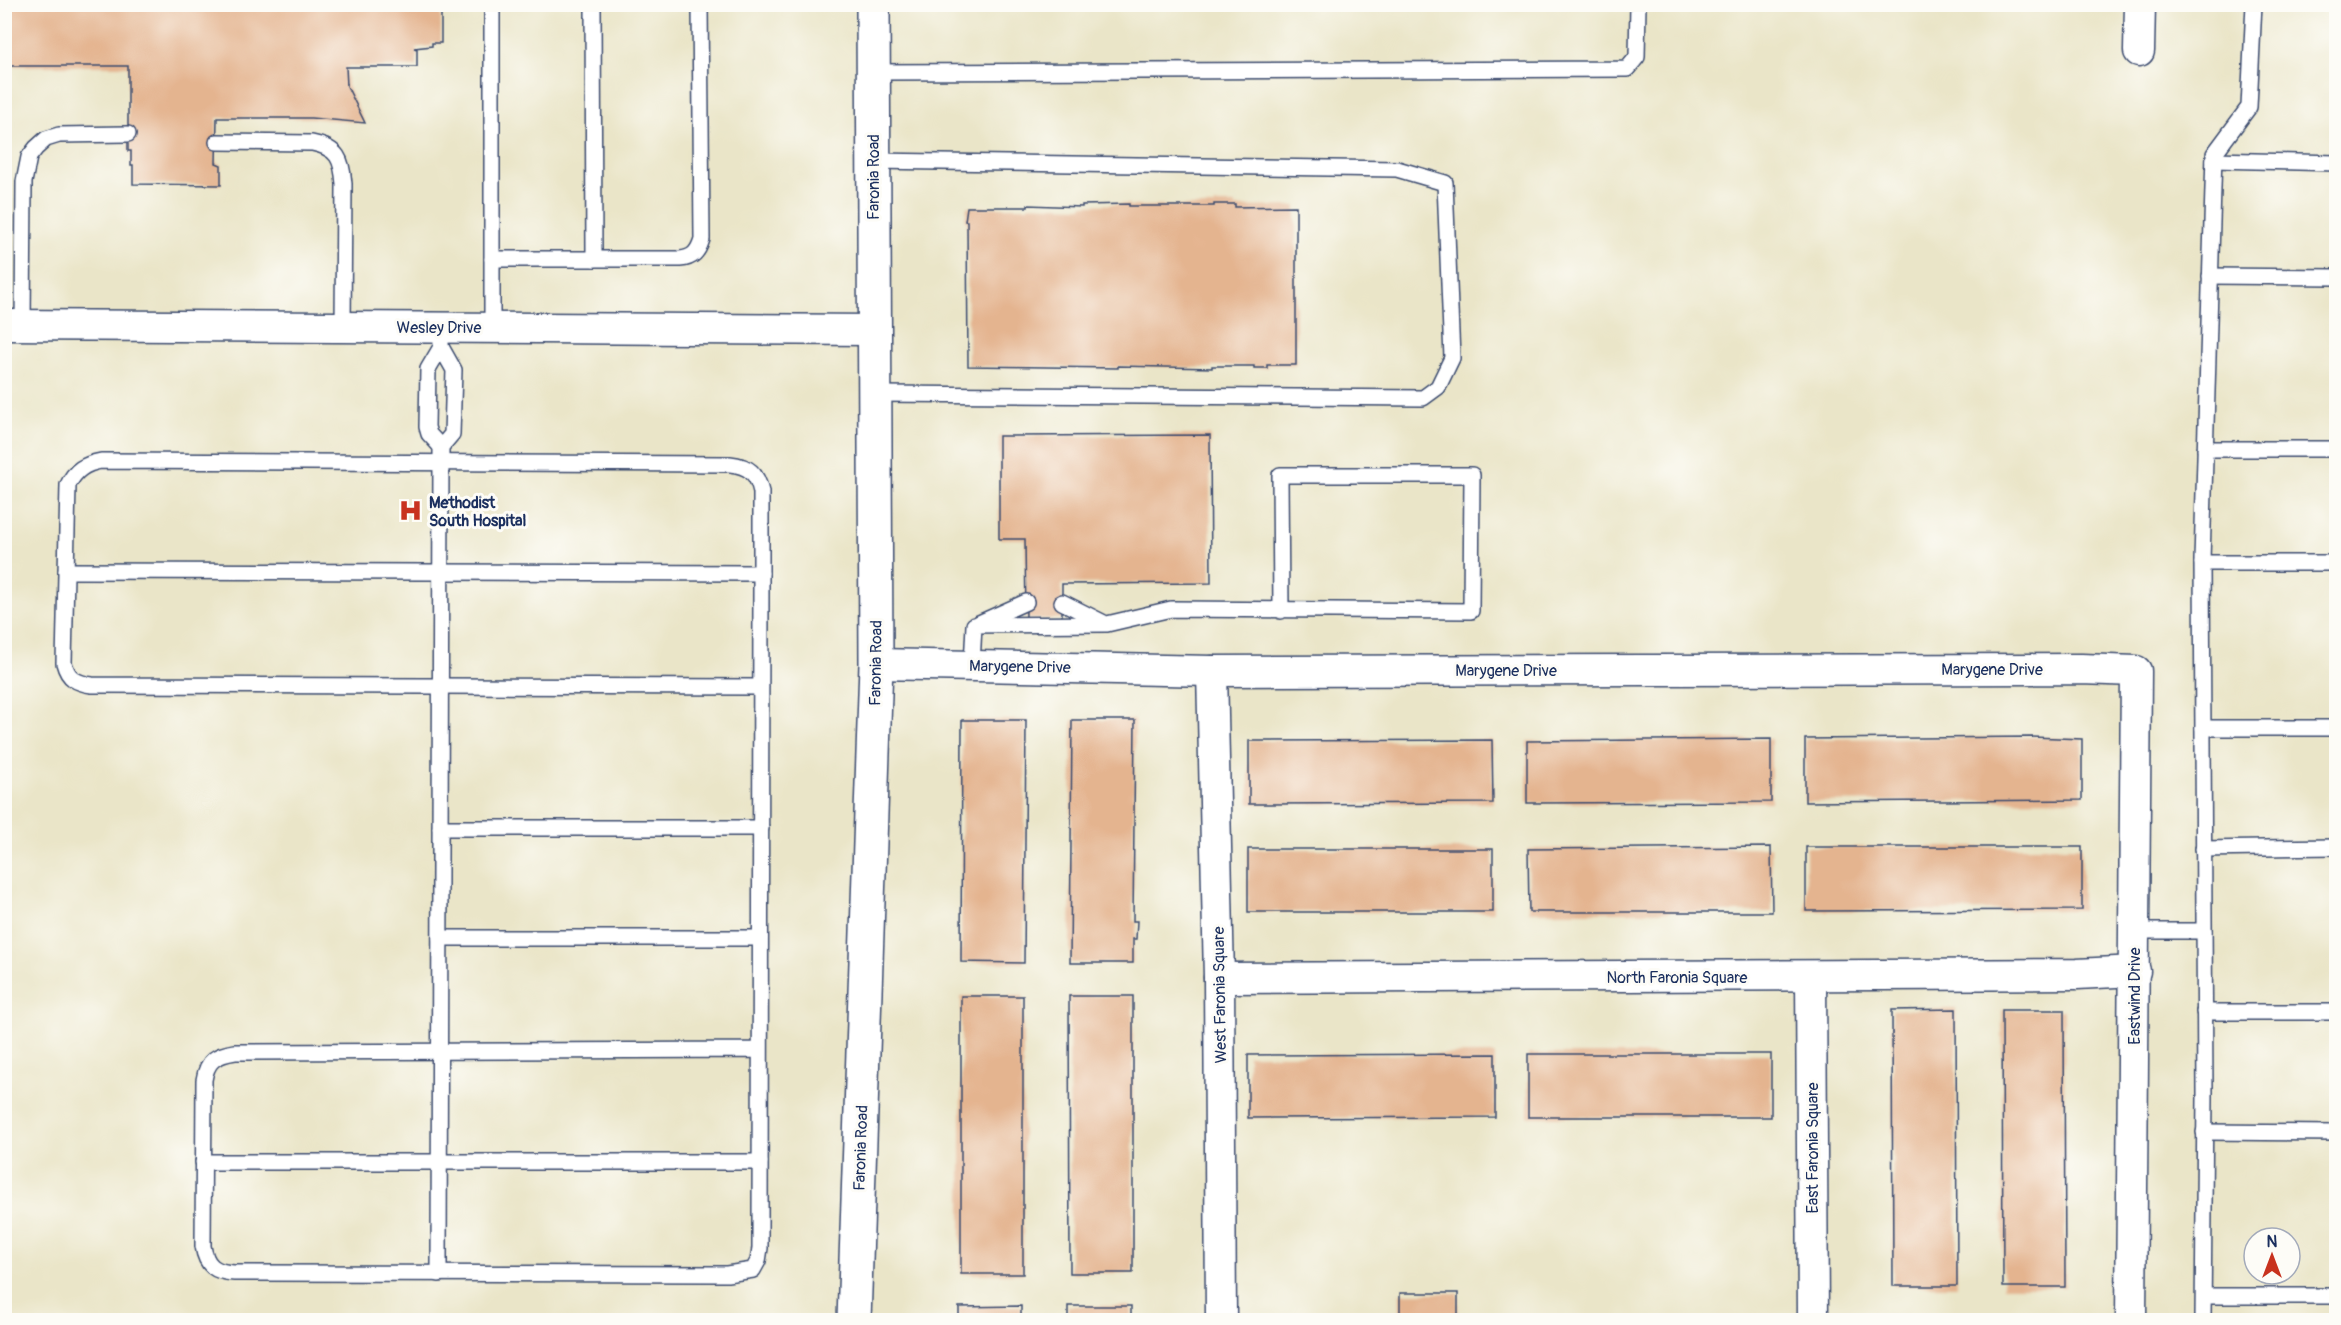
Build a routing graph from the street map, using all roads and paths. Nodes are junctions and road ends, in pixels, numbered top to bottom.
1 (492, 4) edge
2 (593, 4) edge
3 (700, 4) edge
4 (873, 4) edge
5 (1638, 4) edge
6 (2140, 4) edge
7 (2254, 4) edge
8 (2139, 51) dead end
9 (873, 72) junction
10 (129, 134) dead end
11 (217, 142) dead end
12 (2214, 160) junction
13 (873, 161) junction
14 (2337, 163) edge
15 (492, 259) junction
16 (594, 260) junction
17 (2210, 276) junction
18 (2337, 277) edge
19 (14, 325) edge
20 (343, 327) junction
21 (492, 328) junction
22 (874, 330) junction
23 (441, 337) junction
24 (875, 394) junction
25 (441, 447) junction
26 (2205, 449) junction
27 (2337, 449) edge
28 (441, 464) junction
29 (2202, 563) junction
30 (2337, 563) edge
31 (66, 571) junction
32 (440, 572) junction
33 (761, 573) junction
34 (1026, 602) dead end
35 (1062, 602) dead end
36 (1281, 611) junction
37 (1107, 624) junction
38 (974, 625) junction
39 (876, 664) junction
40 (972, 665) junction
41 (1212, 670) junction
42 (2136, 671) joint
43 (440, 686) junction
44 (761, 687) junction
45 (2203, 728) junction
46 (2337, 728) edge
47 (440, 828) junction
48 (761, 828) junction
49 (2337, 847) edge
50 (2203, 849) junction
51 (2134, 931) junction
52 (2204, 931) junction
53 (440, 938) junction
54 (760, 938) junction
55 (2134, 971) junction
56 (1811, 976) junction
57 (1219, 978) junction
58 (2204, 1012) junction
59 (2337, 1012) edge
60 (439, 1050) junction
61 (760, 1050) junction
62 (2204, 1132) junction
63 (2337, 1133) edge
64 (203, 1162) junction
65 (439, 1162) junction
66 (760, 1162) junction
67 (439, 1274) junction
68 (2204, 1296) junction
69 (2337, 1296) edge
70 (854, 1320) edge
71 (1221, 1320) edge
72 (1813, 1320) edge
73 (2131, 1320) edge
74 (2203, 1320) edge

1 - 15 lane
2 - 16 lane
3 - 16 lane
4 - 9 street, Faronia Road
5 - 9 lane
6 - 8 street
7 - 12 lane
9 - 13 street, Faronia Road
10 - 19 lane
11 - 20 lane
12 - 14 lane
12 - 17 lane
13 - 22 street, Faronia Road
13 - 24 lane
15 - 16 lane
15 - 21 lane
17 - 18 lane
17 - 26 lane
19 - 20 street, Wesley Drive
20 - 23 street, Wesley Drive
21 - 22 street, Wesley Drive
21 - 23 street, Wesley Drive
22 - 24 street, Faronia Road
23 - 25 lane
23 - 25 lane
24 - 39 street, Faronia Road
25 - 28 lane
26 - 27 lane
26 - 29 lane
28 - 31 lane
28 - 32 lane
28 - 33 lane
29 - 30 lane
29 - 45 lane
31 - 32 lane
31 - 43 lane
32 - 33 lane
32 - 43 lane
33 - 44 lane
34 - 38 lane
35 - 37 lane
36 - 36 lane
36 - 37 lane
37 - 38 lane
38 - 40 lane
39 - 40 street, Marygene Drive
39 - 70 street, Faronia Road
40 - 41 street, Marygene Drive
41 - 42 street, Marygene Drive
41 - 57 street, West Faronia Square
42 - 51 street, Eastwind Drive
43 - 44 lane
43 - 47 lane
44 - 48 lane
45 - 46 lane
45 - 50 lane
47 - 48 lane
47 - 53 lane
48 - 54 lane
49 - 50 lane
50 - 52 lane
51 - 52 lane
51 - 55 street, Eastwind Drive
52 - 58 lane
53 - 54 lane
53 - 60 lane
54 - 61 lane
55 - 56 street, North Faronia Square
55 - 73 street, Eastwind Drive
56 - 57 street, North Faronia Square
56 - 72 street, East Faronia Square
57 - 71 street, West Faronia Square
58 - 59 lane
58 - 62 lane
60 - 61 lane
60 - 64 lane
60 - 65 lane
61 - 66 lane
62 - 63 lane
62 - 68 lane
64 - 65 lane
64 - 67 lane
65 - 66 lane
65 - 67 lane
66 - 67 lane
68 - 69 lane
68 - 74 lane

